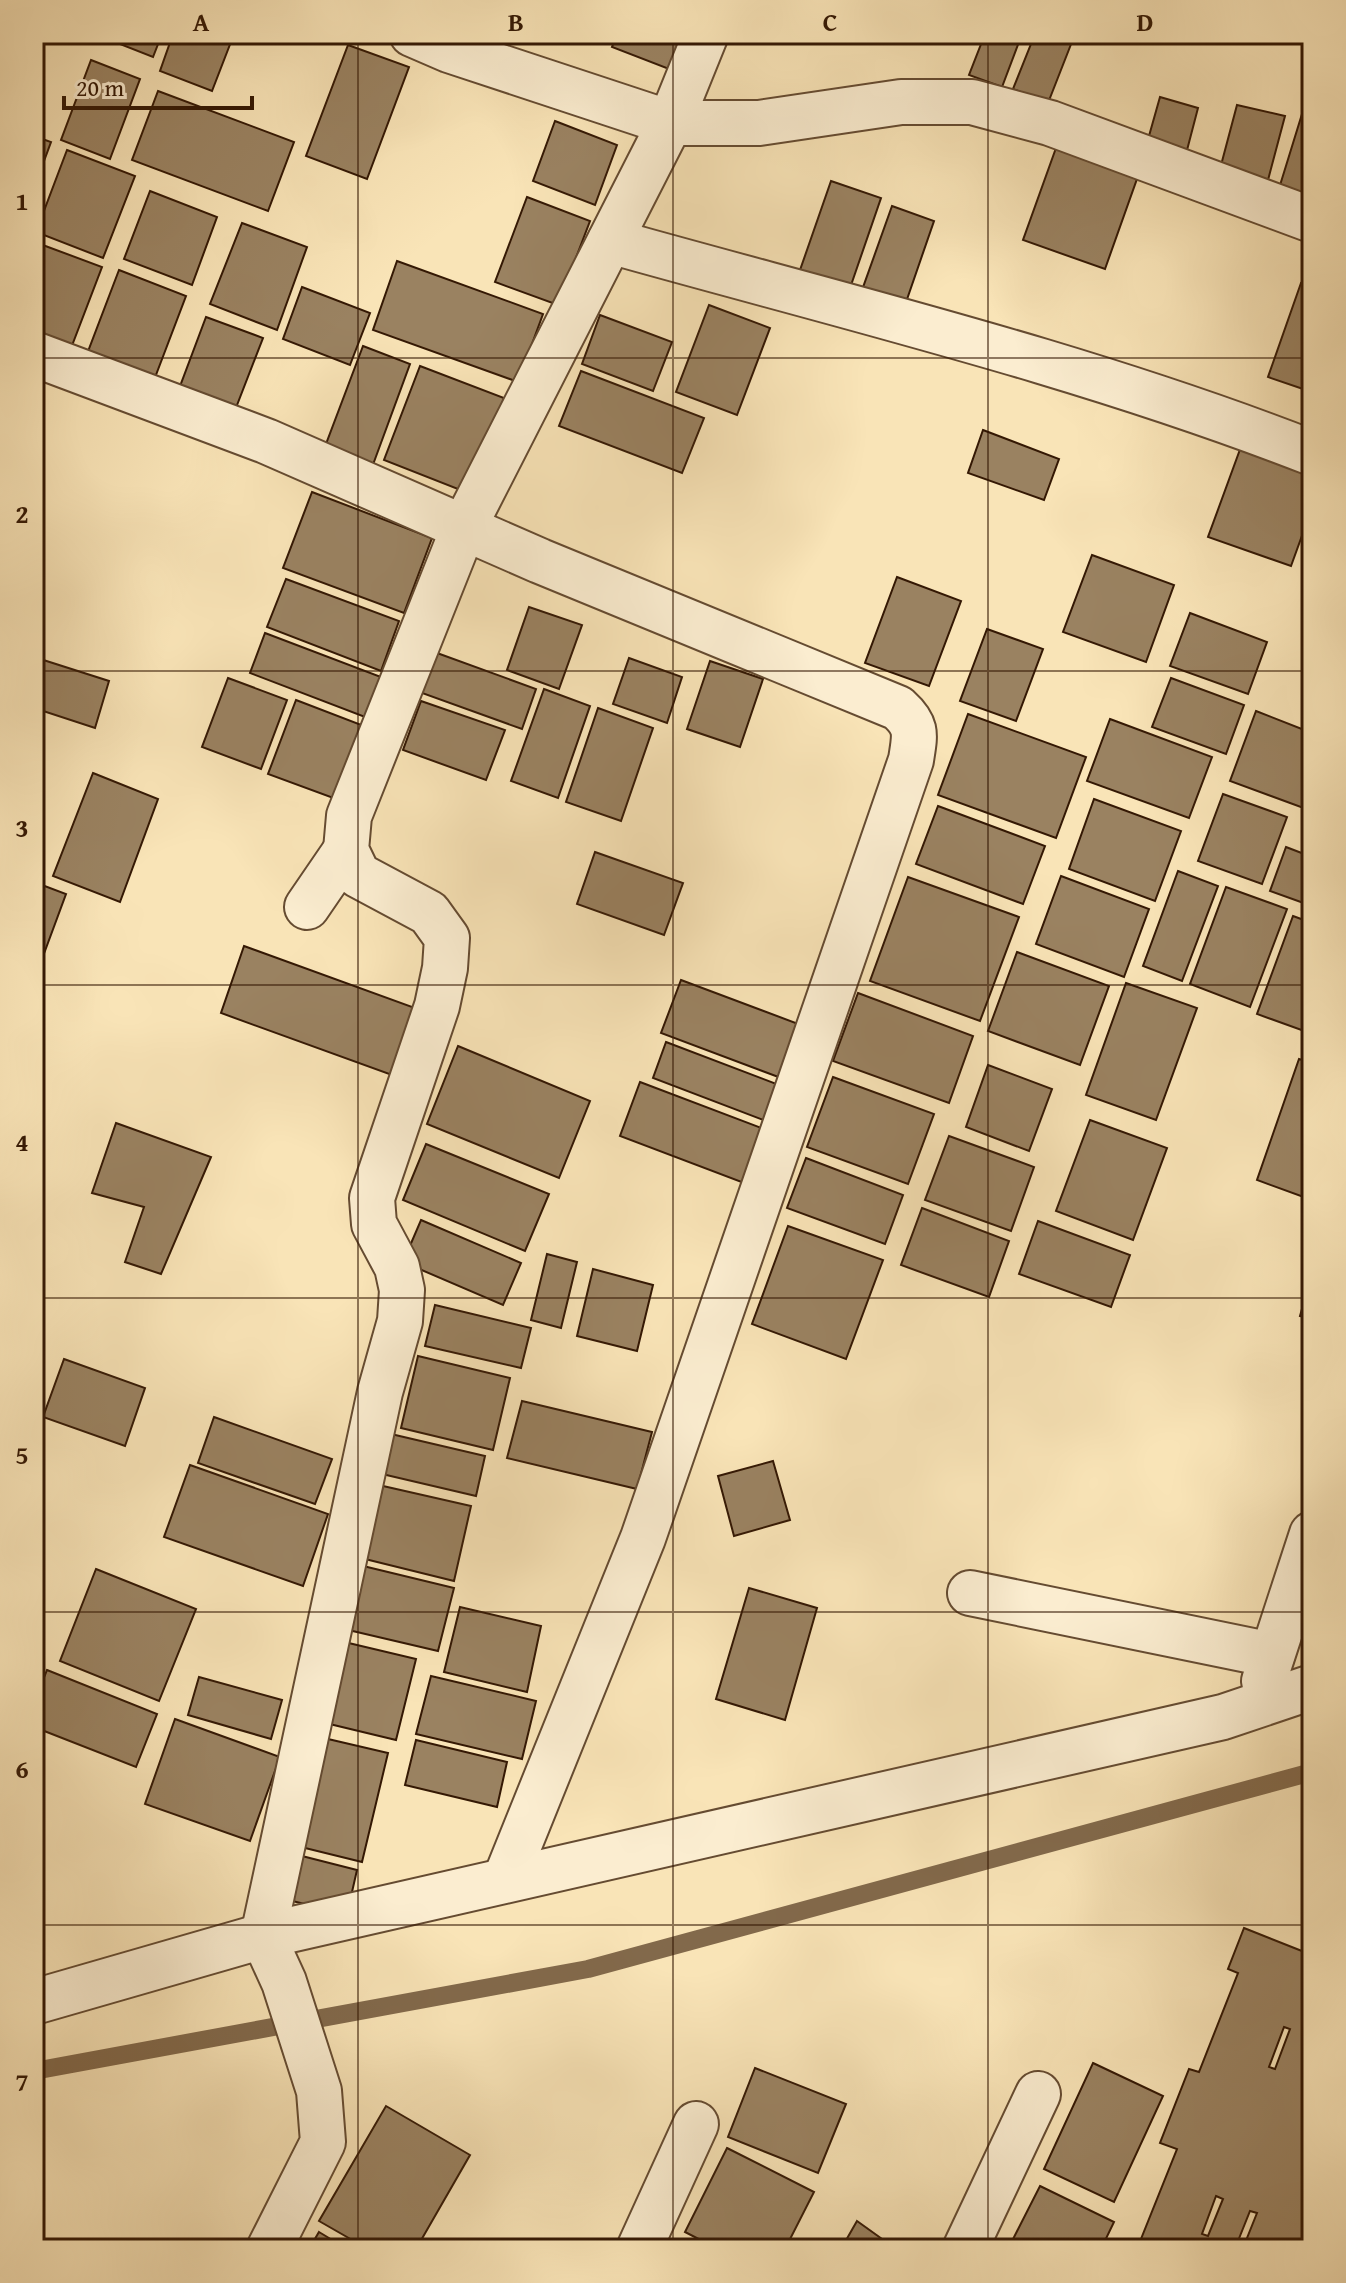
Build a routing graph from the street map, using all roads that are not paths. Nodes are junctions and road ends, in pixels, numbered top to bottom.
1 (412, 34) edge
2 (706, 34) edge
3 (670, 123) junction
4 (1312, 220) edge
5 (610, 241) junction
6 (34, 354) edge
7 (1312, 453) edge
8 (464, 527) junction
9 (346, 850) junction
10 (307, 907) dead end
11 (1312, 1534) edge
12 (970, 1593) dead end
13 (1272, 1655) junction
14 (1312, 1687) edge
15 (1255, 1706) junction
16 (505, 1880) junction
17 (263, 1936) junction
18 (34, 2002) edge
19 (1038, 2094) dead end
20 (696, 2124) dead end
21 (269, 2249) edge
22 (639, 2249) edge
23 (965, 2249) edge

1 - 3 street
2 - 3 street
3 - 4 street
3 - 5 street
5 - 7 street
5 - 8 street
6 - 8 street
8 - 9 street
8 - 16 street
9 - 10 street
9 - 17 street
11 - 13 street
12 - 13 street
13 - 15 street
14 - 15 street
15 - 16 street
16 - 17 street
17 - 18 street
17 - 21 street
19 - 23 street
20 - 22 street

